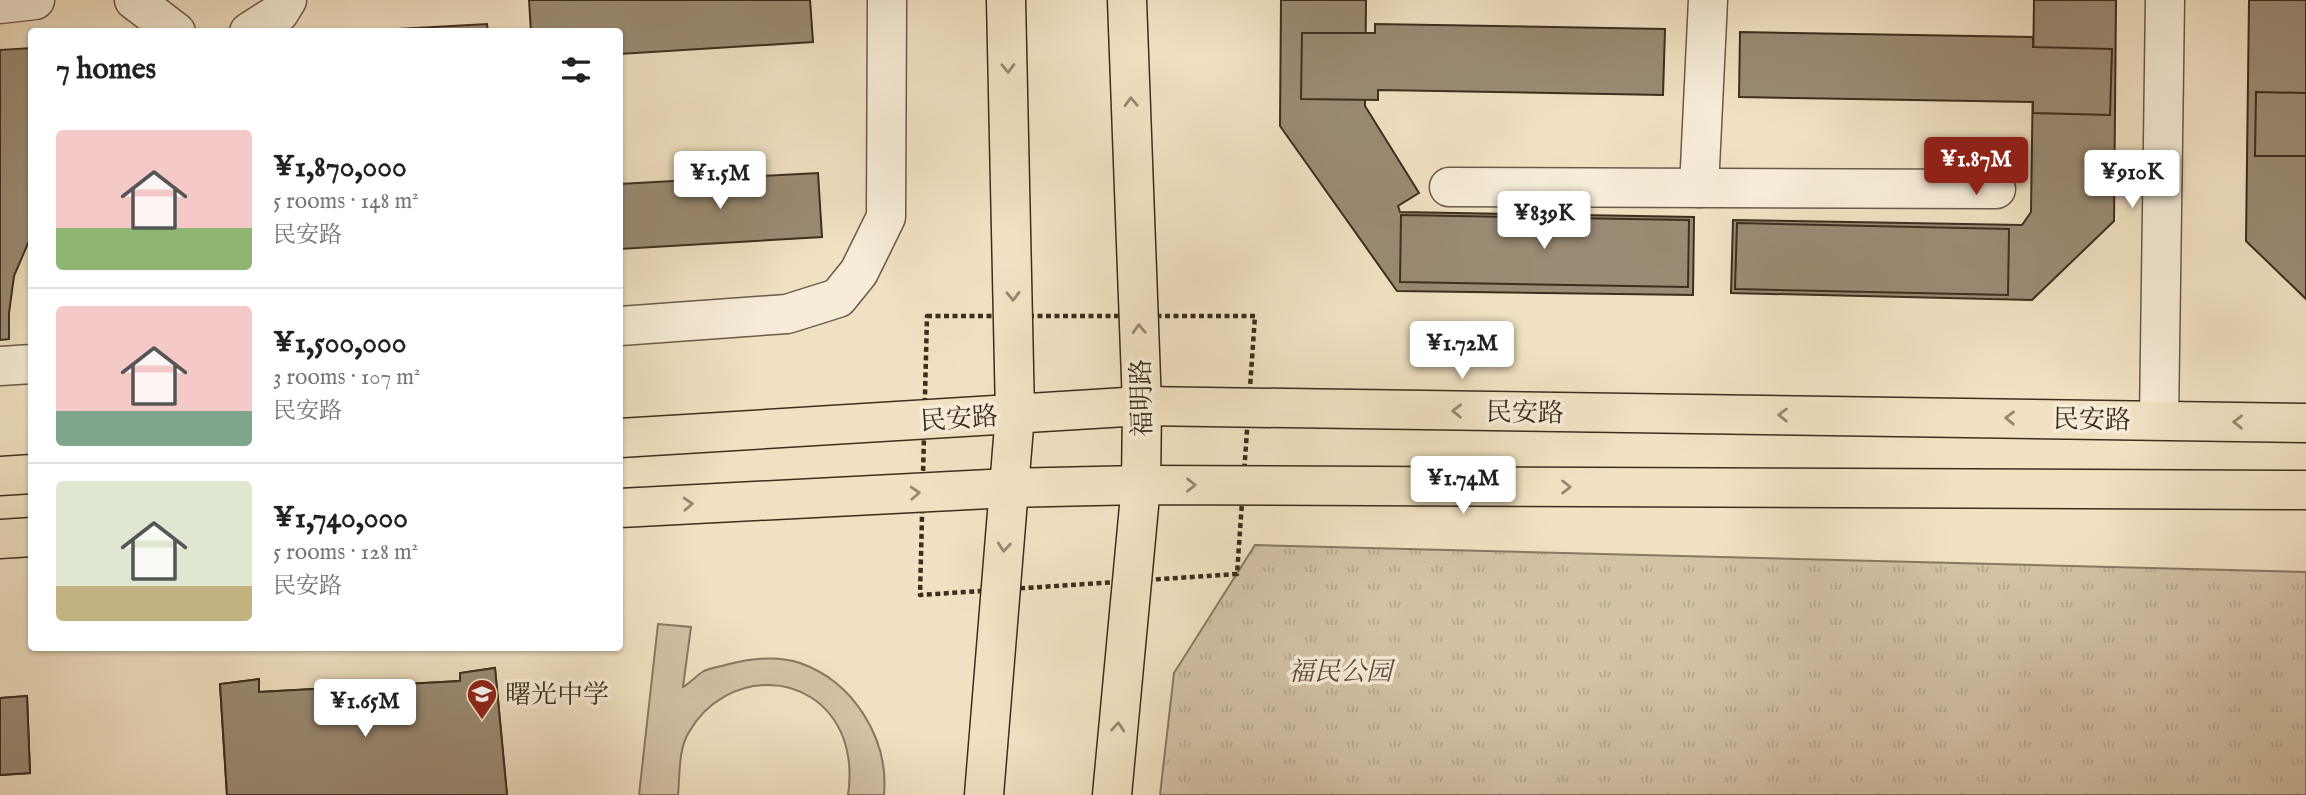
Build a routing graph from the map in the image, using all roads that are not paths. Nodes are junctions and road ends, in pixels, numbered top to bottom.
1 (35, 0) edge
2 (134, 0) edge
3 (286, 0) edge
4 (887, 0) edge
5 (1006, 0) edge
6 (1127, 0) edge
7 (1708, 0) edge
8 (2165, 0) edge
9 (0, 4) edge
10 (171, 28) edge
11 (255, 28) edge
12 (1449, 187) dead end
13 (1699, 188) junction
14 (1996, 189) dead end
15 (623, 326) edge
16 (28, 364) edge
17 (0, 366) edge
18 (1142, 406) junction
19 (1015, 415) junction
20 (2159, 420) junction
21 (2306, 424) edge
22 (623, 439) edge
23 (28, 474) edge
24 (0, 476) edge
25 (1141, 485) junction
26 (1009, 488) junction
27 (2306, 490) edge
28 (623, 508) edge
29 (28, 537) edge
30 (0, 539) edge
31 (984, 795) edge
32 (1112, 795) edge

1 - 9 street
2 - 10 street
3 - 11 street
4 - 15 street
5 -> 19 main road
18 -> 6 main road, 福明路
7 - 13 street
8 - 20 street
12 - 13 street
13 - 14 street
16 - 17 street
18 - 19 main road, 民安路
20 -> 18 main road, 民安路
18 - 25 main road, 福明路
19 - 22 main road, 民安路
19 - 26 main road
21 -> 20 main road, 民安路
23 - 24 main road
25 - 26 main road
25 -> 27 main road
32 -> 25 main road, 福明路
28 -> 26 main road
26 -> 31 main road
29 - 30 main road

